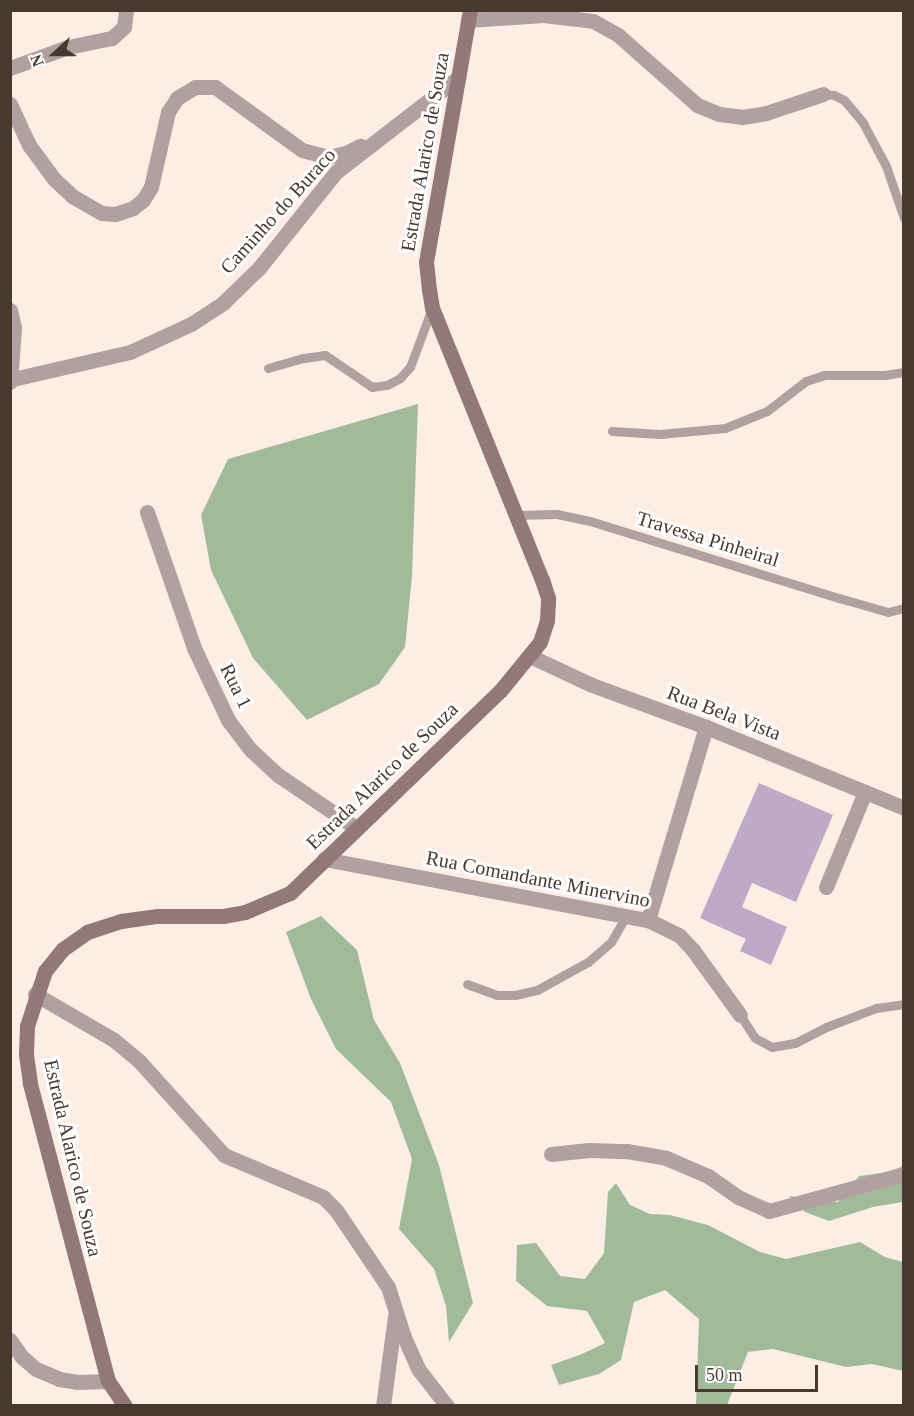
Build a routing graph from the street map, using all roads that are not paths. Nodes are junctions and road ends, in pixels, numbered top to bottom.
1 (126, 10) edge
2 (469, 15) edge
3 (10, 68) edge
4 (459, 77) junction
5 (823, 94) joint
6 (10, 104) edge
7 (384, 134) junction
8 (903, 218) edge
9 (432, 308) junction
10 (10, 310) edge
11 (268, 368) dead end
12 (903, 372) edge
13 (12, 381) edge
14 (612, 431) dead end
15 (147, 512) dead end
16 (516, 515) junction
17 (903, 608) edge
18 (530, 656) junction
19 (706, 727) junction
20 (864, 792) junction
21 (903, 808) edge
22 (356, 828) junction
23 (324, 859) junction
24 (826, 887) dead end
25 (626, 916) junction
26 (648, 921) junction
27 (467, 984) dead end
28 (36, 994) junction
29 (903, 1004) edge
30 (740, 1015) joint
31 (551, 1154) dead end
32 (903, 1174) edge
33 (396, 1309) junction
34 (10, 1340) edge
35 (108, 1381) junction
36 (125, 1406) edge
37 (383, 1406) edge
38 (447, 1406) edge

1 - 3 street
2 - 4 main road, Estrada Alarico de Souza
2 - 5 street
4 - 7 street, Caminho do Buraco
4 - 9 main road, Estrada Alarico de Souza
5 - 8 lane
6 - 7 street
7 - 13 street, Caminho do Buraco
9 - 11 lane
9 - 16 main road, Estrada Alarico de Souza
10 - 13 street
12 - 14 lane
15 - 22 street, Rua 1
16 - 17 lane, Travessa Pinheiral
16 - 18 main road, Estrada Alarico de Souza
18 - 19 street, Rua Bela Vista
18 - 22 main road, Estrada Alarico de Souza
19 - 20 street, Rua Bela Vista
19 - 26 street
20 - 21 street, Rua Bela Vista
20 - 24 street
22 - 23 main road, Estrada Alarico de Souza
23 - 25 street, Rua Comandante Minervino
23 - 28 main road, Estrada Alarico de Souza
25 - 26 street, Rua Comandante Minervino
25 - 27 lane
26 - 30 street, Rua Comandante Minervino
28 - 33 street
28 - 35 main road, Estrada Alarico de Souza
29 - 30 lane
31 - 32 street
33 - 37 street
33 - 38 street
34 - 35 street
35 - 36 main road, Estrada Alarico de Souza

